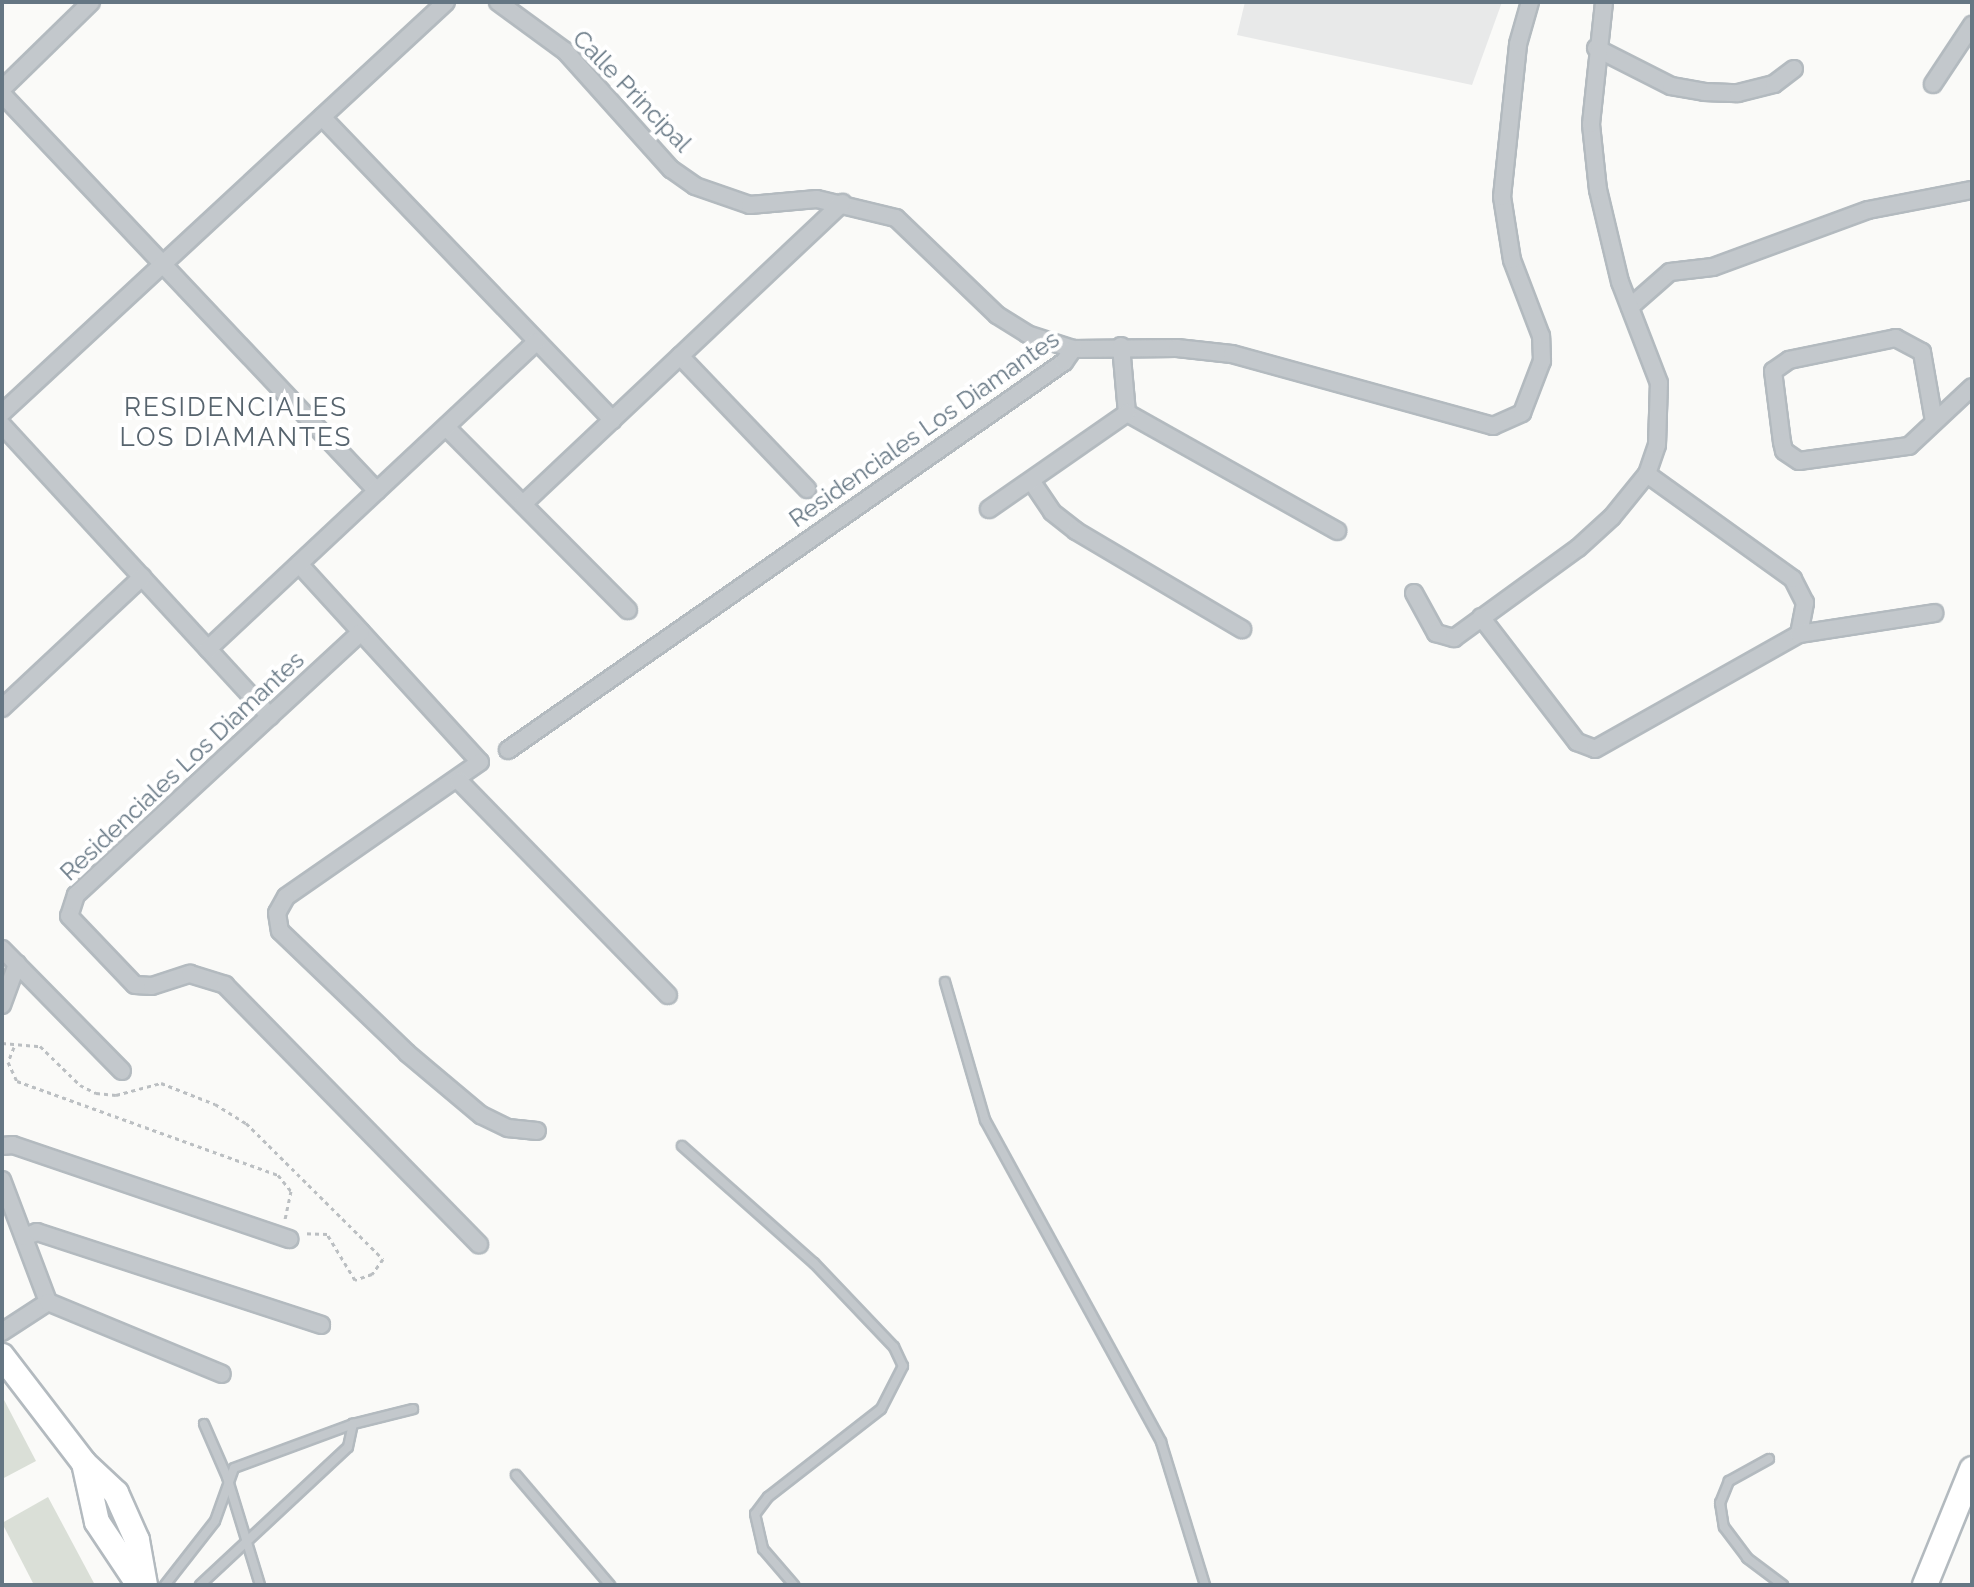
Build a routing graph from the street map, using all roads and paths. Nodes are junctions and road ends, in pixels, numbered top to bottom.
1 (91, 2) edge
2 (446, 2) edge
3 (498, 2) edge
4 (1530, 2) edge
5 (1604, 2) edge
6 (1972, 25) edge
7 (1596, 48) junction
8 (1794, 69) dead end
9 (1933, 84) dead end
10 (2, 92) edge
11 (322, 117) junction
12 (1972, 190) edge
13 (842, 203) junction
14 (163, 264) junction
15 (1630, 307) junction
16 (535, 343) junction
17 (1121, 346) junction
18 (1073, 349) junction
19 (680, 356) junction
20 (1972, 387) edge
21 (2, 413) edge
22 (1127, 413) junction
23 (613, 420) junction
24 (1934, 421) junction
25 (2, 425) edge
26 (446, 427) junction
27 (1647, 474) junction
28 (1032, 482) junction
29 (807, 489) dead end
30 (377, 491) junction
31 (523, 504) junction
32 (989, 509) dead end
33 (1337, 531) dead end
34 (299, 564) junction
35 (142, 577) junction
36 (1414, 593) dead end
37 (628, 610) dead end
38 (1934, 613) dead end
39 (1481, 617) junction
40 (1242, 629) dead end
41 (361, 632) junction
42 (1799, 634) junction
43 (208, 649) junction
44 (2, 708) edge
45 (270, 716) junction
46 (508, 750) dead end
47 (459, 781) junction
48 (2, 949) edge
49 (17, 964) junction
50 (945, 982) dead end
51 (668, 995) dead end
52 (2, 1005) edge
53 (2, 1043) edge
54 (14, 1047) junction
55 (122, 1071) dead end
56 (537, 1131) dead end
57 (2, 1146) edge
58 (682, 1146) dead end
59 (2, 1180) edge
60 (289, 1232) junction
61 (24, 1237) junction
62 (479, 1244) dead end
63 (48, 1302) junction
64 (321, 1325) dead end
65 (2, 1332) edge
66 (2, 1356) edge
67 (222, 1374) dead end
68 (413, 1409) dead end
69 (204, 1424) dead end
70 (353, 1424) junction
71 (1769, 1459) dead end
72 (1972, 1469) edge
73 (516, 1475) dead end
74 (227, 1477) junction
75 (248, 1541) junction
76 (142, 1585) edge
77 (165, 1585) edge
78 (200, 1585) edge
79 (260, 1585) edge
80 (610, 1585) edge
81 (794, 1585) edge
82 (1205, 1585) edge
83 (1783, 1585) edge
84 (1925, 1585) edge

1 - 10 street
2 - 11 street
3 - 13 street, Calle Principal
4 - 17 street, Residenciales Los Diamantes
5 - 7 street
6 - 9 street
7 - 8 street
7 - 15 street
10 - 14 street
11 - 14 street
11 - 16 street
12 - 15 street
13 - 18 street, Calle Principal
13 - 19 street
14 - 21 street
14 - 30 street
15 - 27 street
16 - 23 street
16 - 26 street
17 - 18 street, Residenciales Los Diamantes
17 - 22 street
18 - 46 street, Residenciales Los Diamantes
19 - 23 street
19 - 29 street
20 - 24 street
22 - 28 street
22 - 33 street
23 - 31 street
24 - 24 street
25 - 35 street
26 - 30 street
26 - 31 street
27 - 39 street
27 - 42 street
28 - 32 street
28 - 40 street
30 - 34 street
31 - 37 street
34 - 41 street
34 - 43 street
35 - 43 street
35 - 44 street
36 - 39 street
38 - 42 street
39 - 42 street
41 - 45 street, Residenciales Los Diamantes
41 - 47 street
43 - 45 street
45 - 62 street, Residenciales Los Diamantes
47 - 51 street
47 - 56 street
48 - 49 street
49 - 52 street
49 - 55 street
50 - 82 lane
53 - 54 path
54 - 60 path
54 - 60 path
57 - 60 street
58 - 81 lane
59 - 61 street
61 - 63 street
61 - 64 street
63 - 65 street
63 - 67 street
66 - 76 street
68 - 70 lane
69 - 74 lane
70 - 74 lane
70 - 75 lane
71 - 83 lane
72 - 84 street
73 - 80 lane
74 - 75 lane
74 - 77 lane
75 - 78 lane
75 - 79 lane

